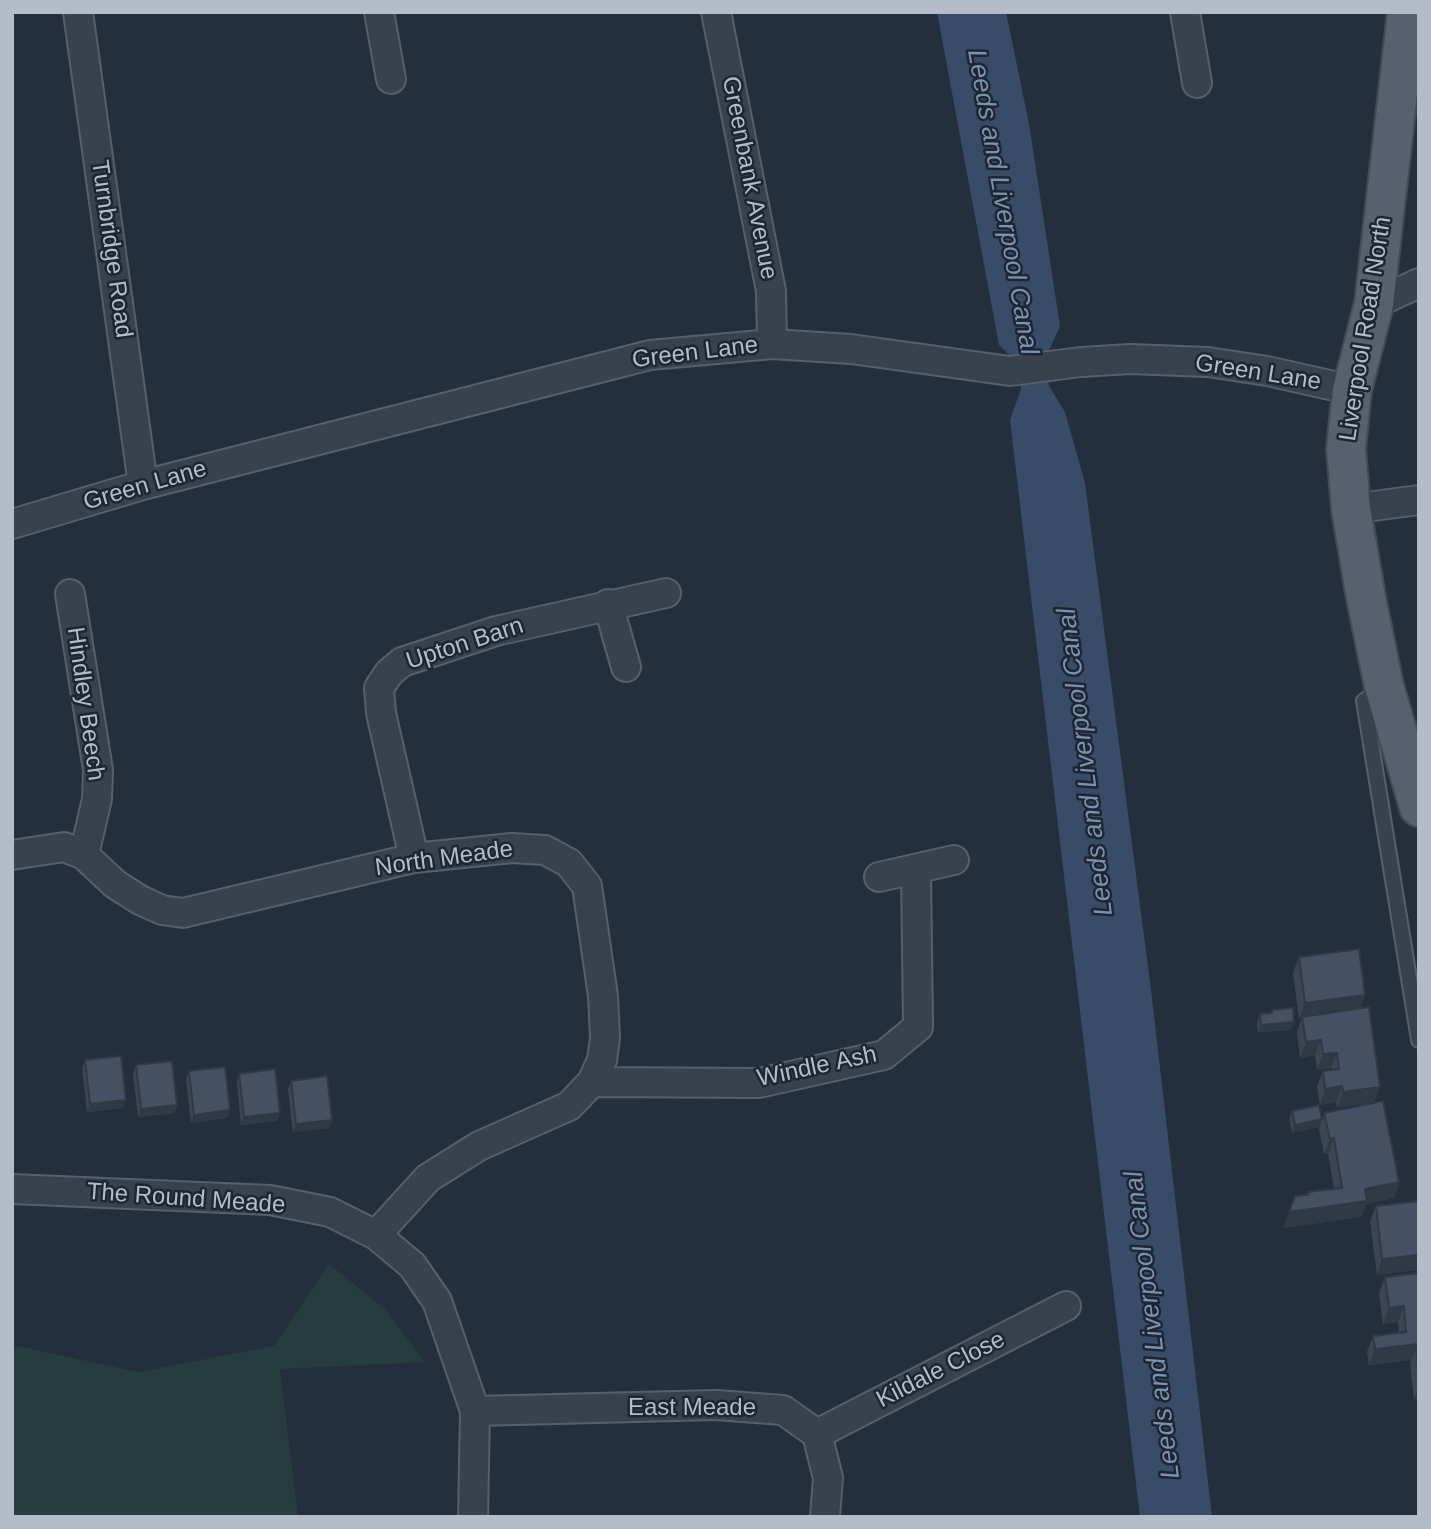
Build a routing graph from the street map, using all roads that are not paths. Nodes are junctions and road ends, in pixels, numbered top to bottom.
1 (78, 12) edge
2 (379, 12) edge
3 (716, 12) edge
4 (1185, 12) edge
5 (1407, 12) edge
6 (391, 79) dead end
7 (1197, 83) dead end
8 (1419, 283) edge
9 (1374, 304) junction
10 (772, 344) junction
11 (1352, 390) junction
12 (143, 485) junction
13 (1419, 500) edge
14 (1351, 509) junction
15 (12, 524) edge
16 (666, 593) dead end
17 (70, 594) dead end
18 (608, 604) junction
19 (626, 667) dead end
20 (1384, 686) junction
21 (1419, 807) edge
22 (12, 855) edge
23 (84, 855) junction
24 (414, 858) junction
25 (954, 860) dead end
26 (916, 869) junction
27 (879, 877) dead end
28 (1419, 1040) edge
29 (592, 1082) junction
30 (12, 1189) edge
31 (376, 1235) junction
32 (1066, 1306) dead end
33 (475, 1411) junction
34 (817, 1434) junction
35 (473, 1517) edge
36 (825, 1517) edge

1 - 12 street, Turnbridge Road
2 - 6 street
3 - 10 street, Greenbank Avenue
4 - 7 street
5 - 9 main road, Liverpool Road North
8 - 9 street
9 - 11 main road, Liverpool Road North
10 - 11 street, Green Lane
10 - 12 street, Green Lane
11 - 14 main road, Liverpool Road North
12 - 15 street, Green Lane
13 - 14 street
14 - 20 main road, Liverpool Road North
16 - 18 street, Upton Barn
17 - 23 street, Hindley Beech
18 - 19 street
18 - 24 street, Upton Barn
20 - 21 main road, Liverpool Road North
20 - 28 lane
22 - 23 street
23 - 24 street, North Meade
24 - 29 street, North Meade
25 - 26 street
26 - 27 street
26 - 29 street, Windle Ash
29 - 31 street, North Meade
30 - 31 street, The Round Meade
31 - 33 street, The Round Meade
32 - 34 street, Kildale Close
33 - 34 street, East Meade
33 - 35 street, The Round Meade
34 - 36 street

